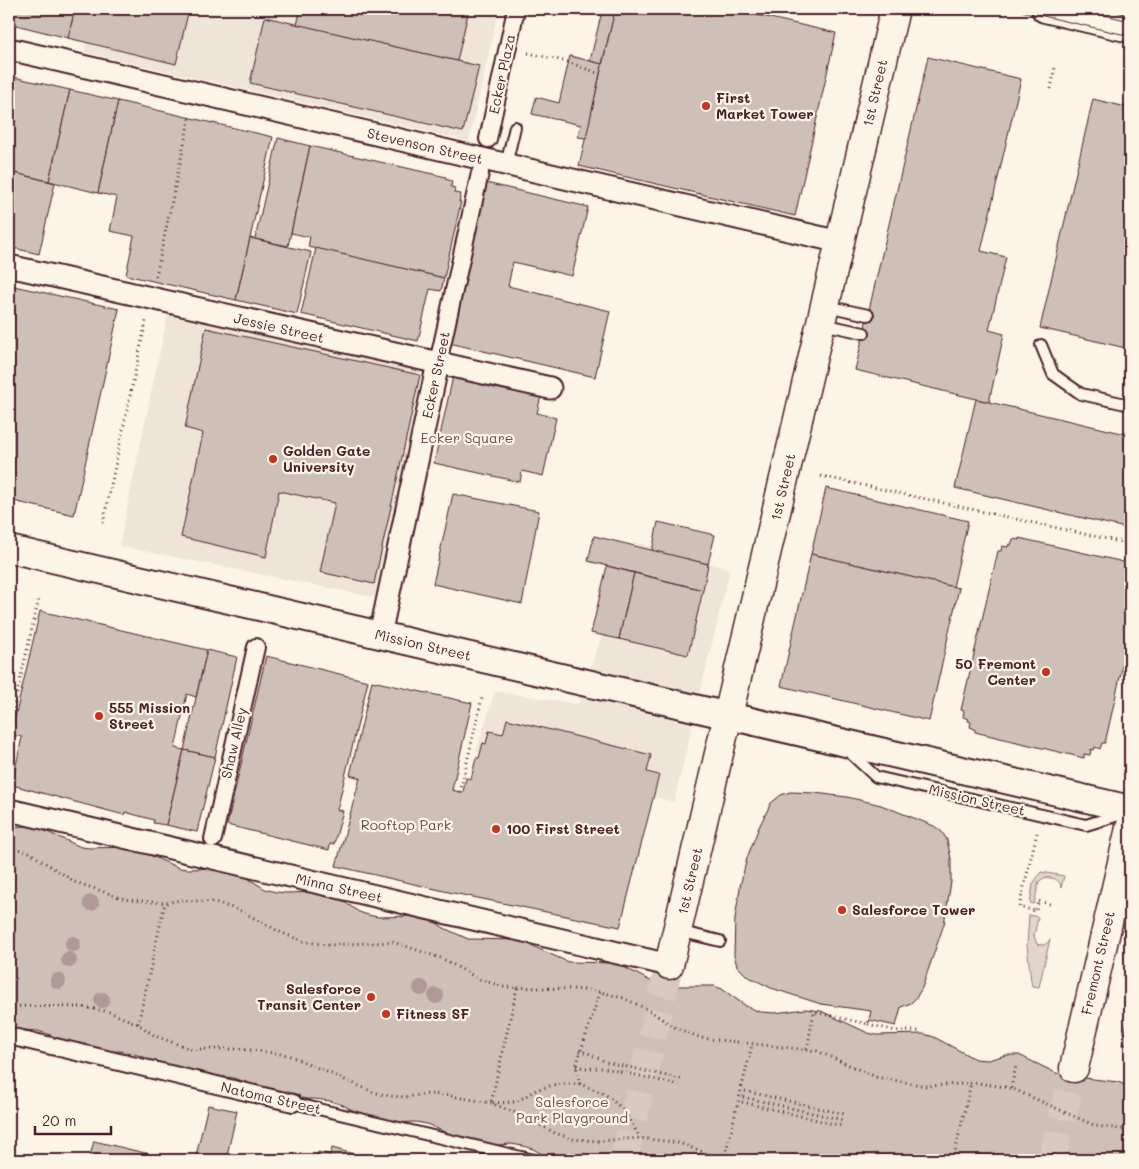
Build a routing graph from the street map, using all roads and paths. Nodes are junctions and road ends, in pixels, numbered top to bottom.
1 (516, 9) edge
2 (895, 9) edge
3 (1045, 9) edge
4 (1130, 29) edge
5 (9, 49) edge
6 (528, 52) dead end
7 (1055, 67) dead end
8 (600, 74) dead end
9 (1050, 89) dead end
10 (515, 126) dead end
11 (488, 139) dead end
12 (506, 165) junction
13 (480, 174) dead end
14 (840, 242) junction
15 (9, 266) edge
16 (823, 315) junction
17 (868, 315) dead end
18 (864, 333) dead end
19 (1041, 345) dead end
20 (438, 363) junction
21 (550, 388) dead end
22 (1130, 404) edge
23 (820, 476) dead end
24 (1130, 544) edge
25 (9, 549) edge
26 (39, 598) dead end
27 (380, 635) junction
28 (256, 647) dead end
29 (482, 698) dead end
30 (729, 716) junction
31 (9, 728) edge
32 (460, 792) dead end
33 (9, 810) edge
34 (1130, 810) edge
35 (1130, 828) edge
36 (1037, 833) dead end
37 (213, 840) dead end
38 (9, 850) edge
39 (165, 903) junction
40 (1050, 904) dead end
41 (678, 931) junction
42 (720, 942) dead end
43 (669, 966) joint
44 (517, 988) junction
45 (600, 992) junction
46 (9, 1006) edge
47 (138, 1024) junction
48 (922, 1031) dead end
49 (9, 1036) edge
50 (506, 1036) junction
51 (510, 1037) dead end
52 (752, 1045) junction
53 (807, 1049) junction
54 (579, 1051) junction
55 (576, 1066) junction
56 (1016, 1066) dead end
57 (1074, 1068) tunnel mouth
58 (681, 1079) dead end
59 (970, 1083) junction
60 (580, 1084) junction
61 (679, 1085) dead end
62 (1011, 1088) junction
63 (745, 1091) dead end
64 (743, 1097) dead end
65 (742, 1102) dead end
66 (293, 1103) joint
67 (491, 1103) junction
68 (844, 1114) dead end
69 (843, 1120) dead end
70 (842, 1126) dead end
71 (1130, 1130) edge
72 (640, 1138) junction
73 (534, 1160) edge
74 (724, 1160) edge
75 (953, 1160) edge

1 - 11 street, Ecker Plaza
2 - 14 main road, 1st Street
3 - 4 street
5 - 12 street, Stevenson Street
6 - 8 path
7 - 9 path
10 - 12 lane
12 - 14 street, Stevenson Street
13 - 20 street, Ecker Street
14 - 16 main road, 1st Street
15 - 20 street, Jessie Street
16 - 17 lane
16 - 18 lane
16 - 30 main road, 1st Street
19 - 22 lane
20 - 21 street, Jessie Street
20 - 27 street, Ecker Street
23 - 24 path
25 - 27 street, Mission Street
26 - 31 path
27 - 30 street, Mission Street
28 - 37 street, Shaw Alley
29 - 32 path
30 - 34 street, Mission Street
30 - 41 main road, 1st Street
33 - 43 street, Minna Street
35 - 57 main road, Fremont Street
36 - 40 path
38 - 39 path
39 - 44 path
39 - 47 path
41 - 42 lane
41 - 43 main road, 1st Street
44 - 45 path
44 - 50 path
45 - 52 path
45 - 54 path
46 - 47 path
47 - 67 path
48 - 53 path
49 - 66 street, Natoma Street
50 - 51 path
50 - 67 path
52 - 53 path
52 - 74 path
53 - 59 path
54 - 55 path
54 - 58 path
55 - 60 path
55 - 61 path
56 - 62 path
59 - 62 path
59 - 75 path
60 - 67 path
60 - 72 path
62 - 71 path
63 - 68 path
64 - 69 path
65 - 70 path
66 - 73 lane, Natoma Street
67 - 72 path
72 - 74 path

